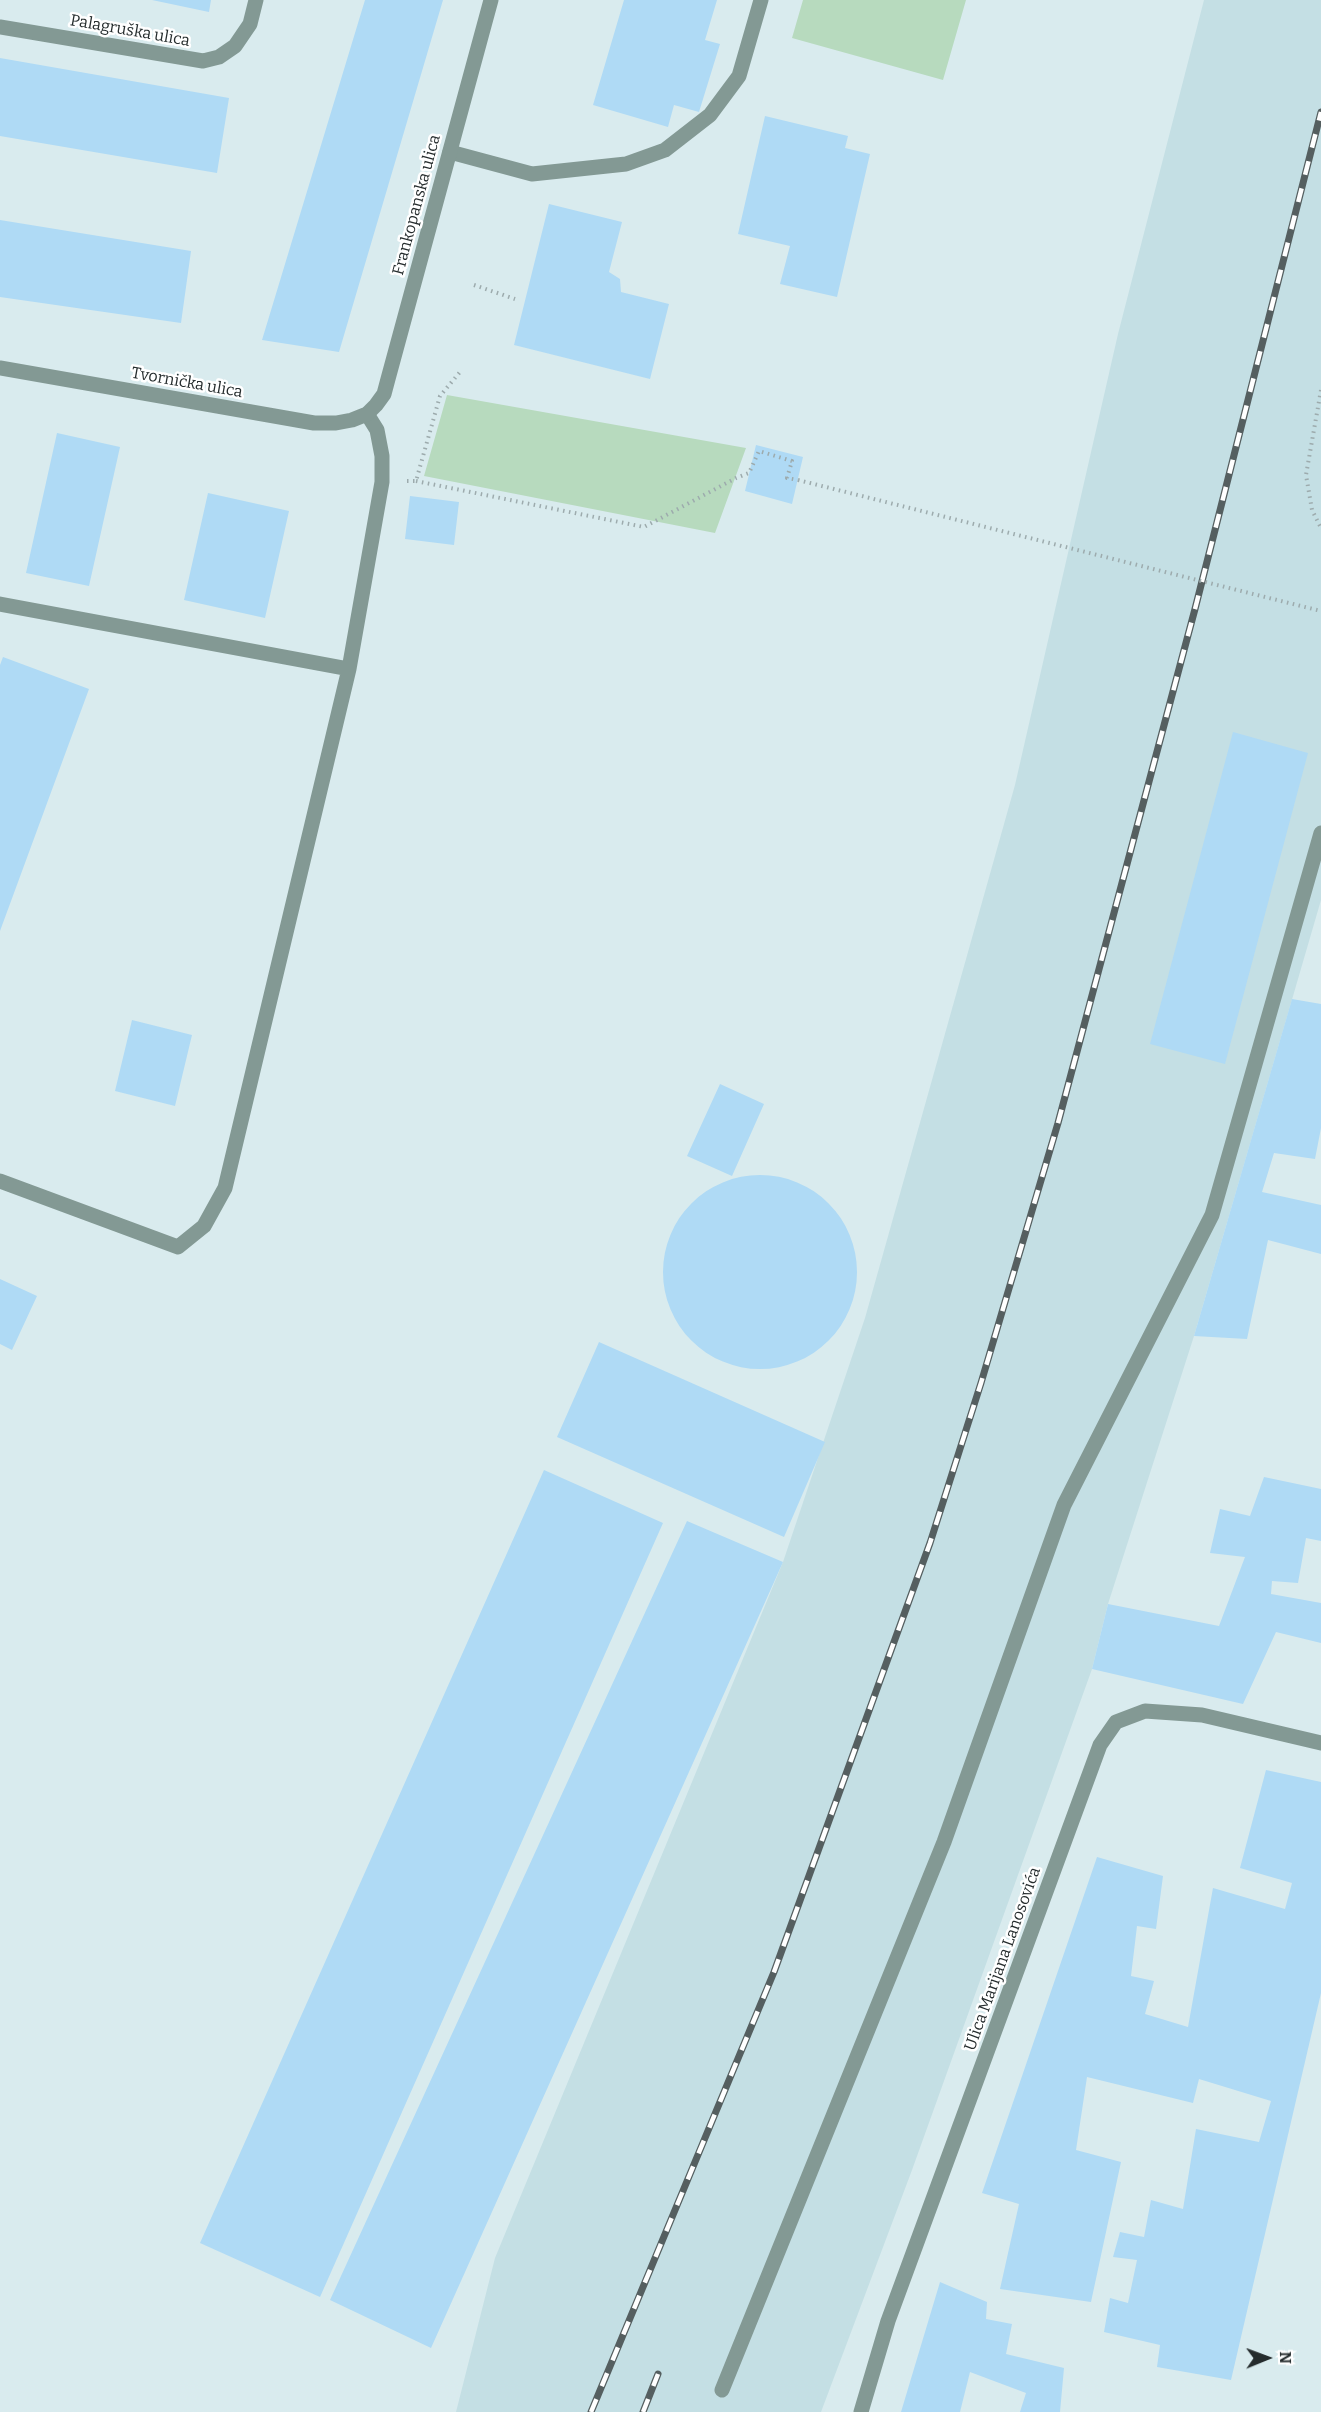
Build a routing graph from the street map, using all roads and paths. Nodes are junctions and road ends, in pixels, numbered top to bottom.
1 (256, 0) edge
2 (491, 0) edge
3 (761, 0) edge
4 (0, 27) edge
5 (450, 152) junction
6 (474, 285) dead end
7 (515, 299) dead end
8 (0, 368) edge
9 (460, 372) dead end
10 (1321, 390) edge
11 (367, 414) junction
12 (416, 481) junction
13 (382, 482) junction
14 (1321, 528) edge
15 (0, 604) edge
16 (1321, 611) edge
17 (349, 669) junction
18 (1321, 833) edge
19 (0, 1181) edge
20 (1321, 1743) edge
21 (722, 2390) dead end
22 (861, 2412) edge

1 - 4 street, Palagruška ulica
2 - 5 street, Frankopanska ulica
3 - 5 street
5 - 11 street, Frankopanska ulica
6 - 7 path
8 - 11 street, Tvornička ulica
9 - 12 path
10 - 14 path
11 - 13 street
12 - 13 path
12 - 16 path, bridge
13 - 17 street
15 - 17 street
17 - 19 street
18 - 21 street
20 - 22 street, Ulica Marijana Lanosovića

